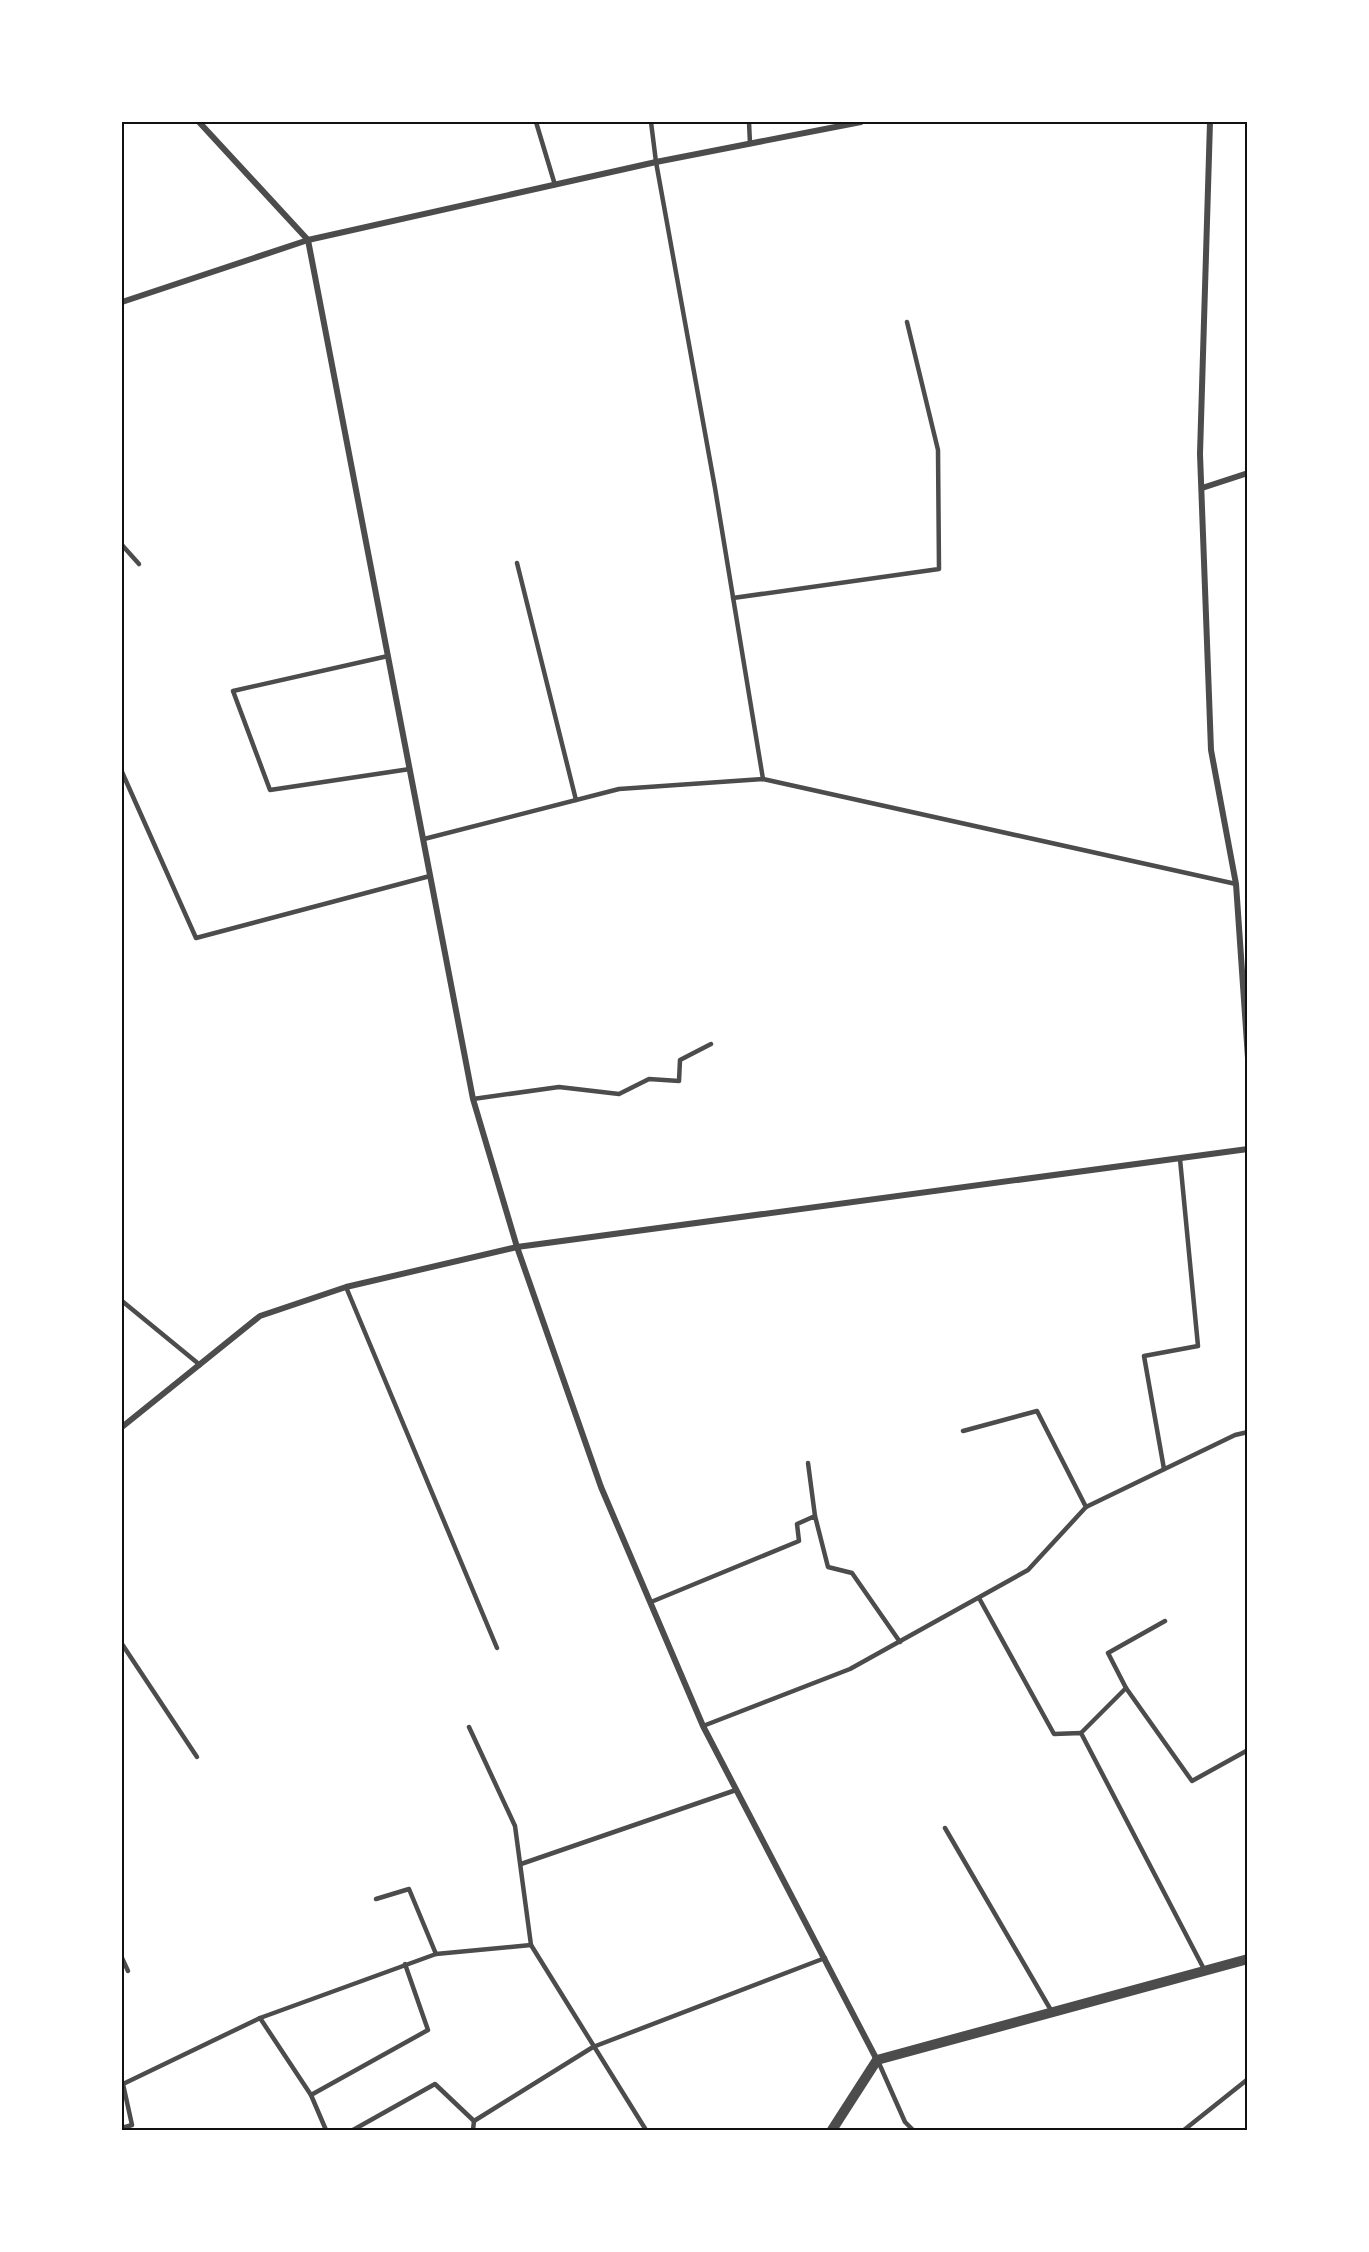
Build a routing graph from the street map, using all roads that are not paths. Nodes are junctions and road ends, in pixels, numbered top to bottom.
1 (199, 122) edge
2 (536, 122) edge
3 (651, 122) edge
4 (749, 122) edge
5 (861, 122) edge
6 (1210, 122) edge
7 (750, 144) junction
8 (656, 162) junction
9 (555, 185) junction
10 (308, 240) junction
11 (122, 302) edge
12 (907, 322) dead end
13 (1248, 473) edge
14 (1202, 488) junction
15 (122, 545) edge
16 (518, 563) dead end
17 (139, 564) dead end
18 (734, 598) junction
19 (388, 656) junction
20 (410, 769) junction
21 (122, 772) edge
22 (763, 779) junction
23 (576, 800) junction
24 (424, 839) junction
25 (430, 876) junction
26 (1236, 884) junction
27 (711, 1044) dead end
28 (1248, 1058) edge
29 (473, 1099) junction
30 (1248, 1149) edge
31 (1180, 1159) junction
32 (517, 1247) junction
33 (346, 1287) junction
34 (122, 1301) edge
35 (200, 1365) junction
36 (122, 1427) edge
37 (963, 1431) dead end
38 (1248, 1432) edge
39 (808, 1463) dead end
40 (1164, 1469) junction
41 (1086, 1507) junction
42 (815, 1516) junction
43 (979, 1598) junction
44 (651, 1602) junction
45 (1165, 1621) dead end
46 (900, 1642) junction
47 (122, 1644) edge
48 (497, 1648) dead end
49 (1126, 1688) junction
50 (1248, 1714) edge
51 (703, 1726) junction
52 (469, 1727) dead end
53 (1248, 1731) edge
54 (1081, 1733) junction
55 (1248, 1750) edge
56 (197, 1757) dead end
57 (736, 1790) junction
58 (945, 1828) dead end
59 (521, 1864) junction
60 (376, 1899) dead end
61 (531, 1946) junction
62 (436, 1954) junction
63 (122, 1958) edge
64 (825, 1958) junction
65 (1248, 1959) edge
66 (405, 1964) junction
67 (128, 1971) dead end
68 (1205, 1971) junction
69 (1052, 2012) junction
70 (260, 2018) junction
71 (593, 2047) junction
72 (877, 2060) junction
73 (1248, 2079) edge
74 (310, 2095) junction
75 (474, 2121) junction
76 (122, 2128) edge
77 (357, 2129) edge
78 (327, 2130) edge
79 (473, 2130) edge
80 (646, 2130) edge
81 (832, 2130) edge
82 (913, 2130) edge
83 (1184, 2130) edge

1 - 10 street
2 - 9 lane
3 - 8 lane
4 - 7 lane
5 - 7 street
6 - 14 street
7 - 8 street
8 - 9 street
8 - 18 lane
9 - 10 street
10 - 11 street
10 - 19 street
12 - 18 lane
13 - 14 street
14 - 26 street
15 - 17 lane
16 - 23 lane
18 - 22 lane
19 - 20 street
19 - 20 lane
20 - 24 street
21 - 25 lane
22 - 23 lane
22 - 26 lane
23 - 24 lane
24 - 25 street
25 - 29 street
26 - 28 street
27 - 29 lane
29 - 32 street
30 - 31 street
31 - 32 street
31 - 40 lane
32 - 33 street
32 - 44 street
33 - 35 street
33 - 48 lane
34 - 35 lane
35 - 36 street
37 - 41 lane
38 - 40 lane
39 - 42 lane
40 - 41 lane
41 - 43 lane
42 - 44 lane
42 - 46 lane
43 - 46 lane
43 - 54 lane
44 - 51 street
45 - 49 lane
46 - 51 lane
47 - 56 lane
49 - 54 lane
49 - 55 lane
50 - 53 lane
51 - 57 street
52 - 59 lane
54 - 68 lane
57 - 59 lane
57 - 64 street
58 - 69 lane
59 - 61 lane
60 - 62 lane
61 - 62 lane
61 - 71 lane
62 - 66 lane
63 - 67 lane
64 - 71 lane
64 - 72 street
65 - 68 street
66 - 70 lane
66 - 74 lane
68 - 69 street
69 - 72 street
70 - 74 lane
70 - 76 lane
71 - 75 lane
71 - 80 lane
72 - 81 street
72 - 82 lane
73 - 83 lane
74 - 78 lane
75 - 77 lane
75 - 79 lane

